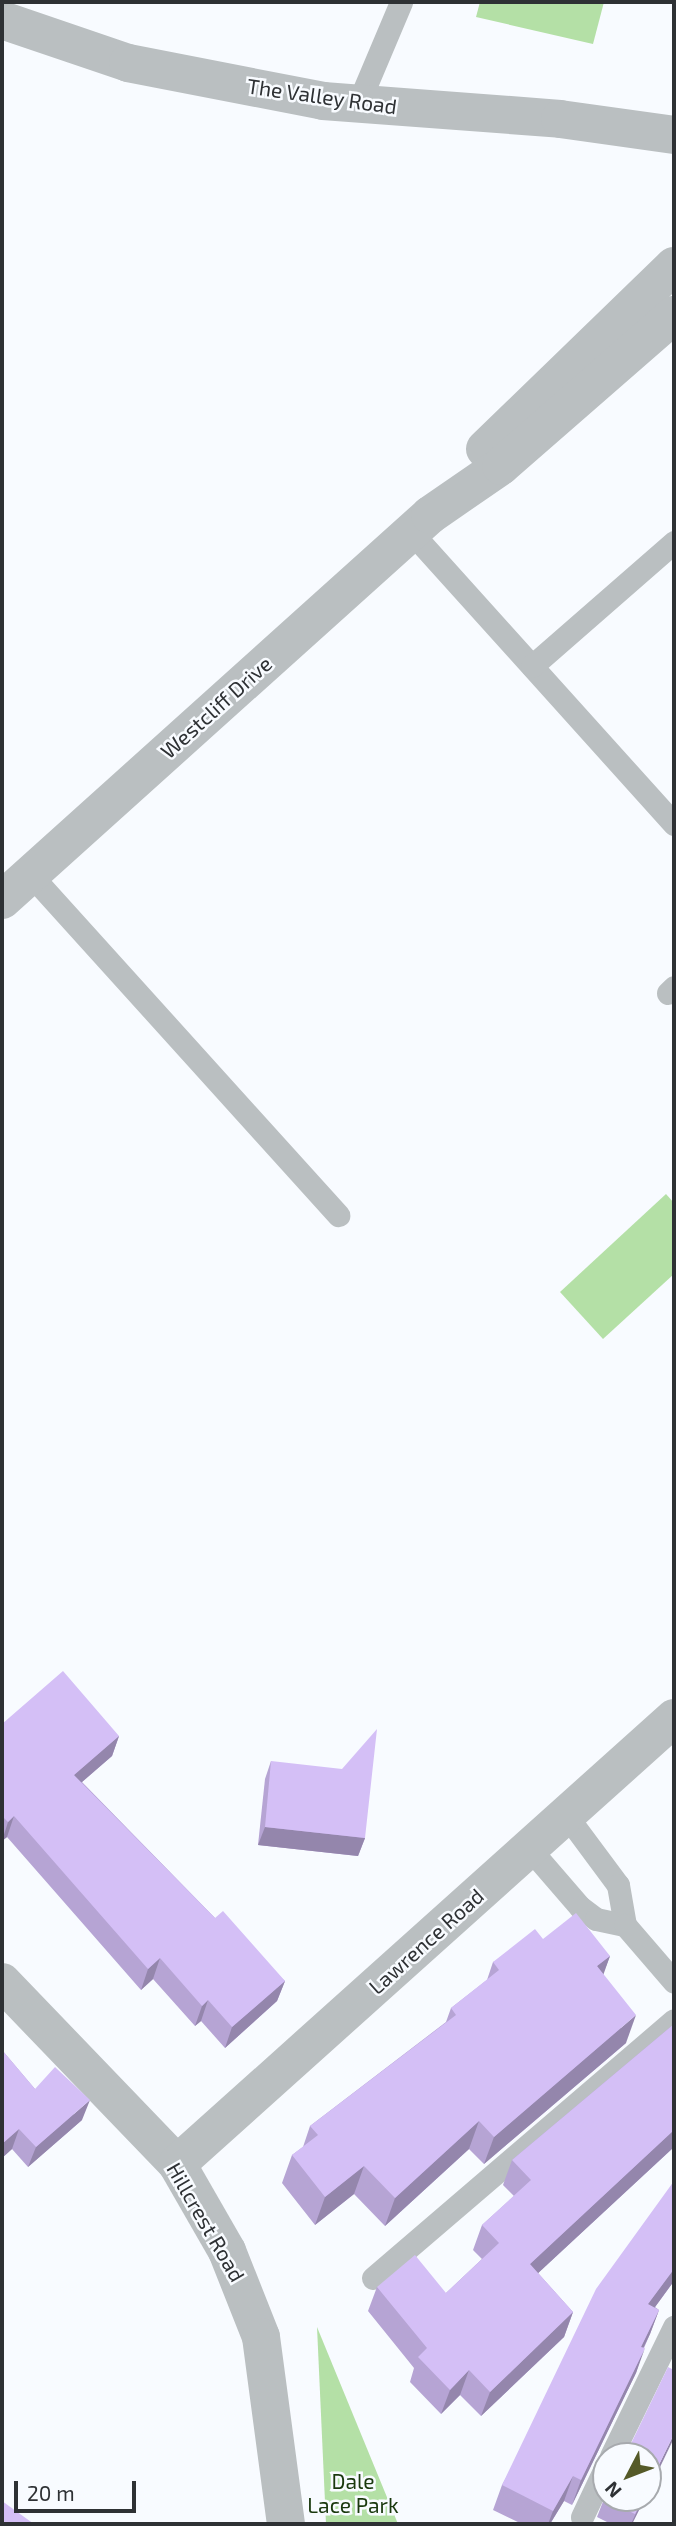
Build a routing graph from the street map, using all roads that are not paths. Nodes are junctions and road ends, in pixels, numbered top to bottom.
1 (401, 2) edge
2 (2, 20) edge
3 (358, 104) junction
4 (666, 140) edge
5 (674, 267) edge
6 (674, 314) edge
7 (421, 523) junction
8 (674, 542) edge
9 (532, 666) junction
10 (674, 824) edge
11 (30, 874) junction
12 (2, 900) edge
13 (338, 1215) dead end
14 (674, 1718) edge
15 (566, 1815) junction
16 (529, 1848) junction
17 (625, 1925) junction
18 (2, 1982) edge
19 (674, 1982) edge
20 (674, 2020) edge
21 (177, 2164) junction
22 (373, 2278) dead end
23 (674, 2327) edge
24 (618, 2442) edge
25 (592, 2495) edge
26 (582, 2516) dead end
27 (286, 2524) edge

1 - 3 lane
2 - 3 street, The Valley Road
3 - 4 street, The Valley Road
5 - 7 street, Westcliff Drive
6 - 7 street, Westcliff Drive
7 - 9 lane
7 - 11 street, Westcliff Drive
8 - 9 lane
9 - 10 lane
11 - 12 street, Westcliff Drive
11 - 13 lane
14 - 15 street, Lawrence Road
15 - 16 street, Lawrence Road
15 - 17 lane
16 - 17 lane
16 - 21 street, Lawrence Road
17 - 19 lane
18 - 21 street, Hillcrest Road
20 - 22 lane
21 - 27 street, Hillcrest Road
23 - 24 lane
25 - 26 lane

